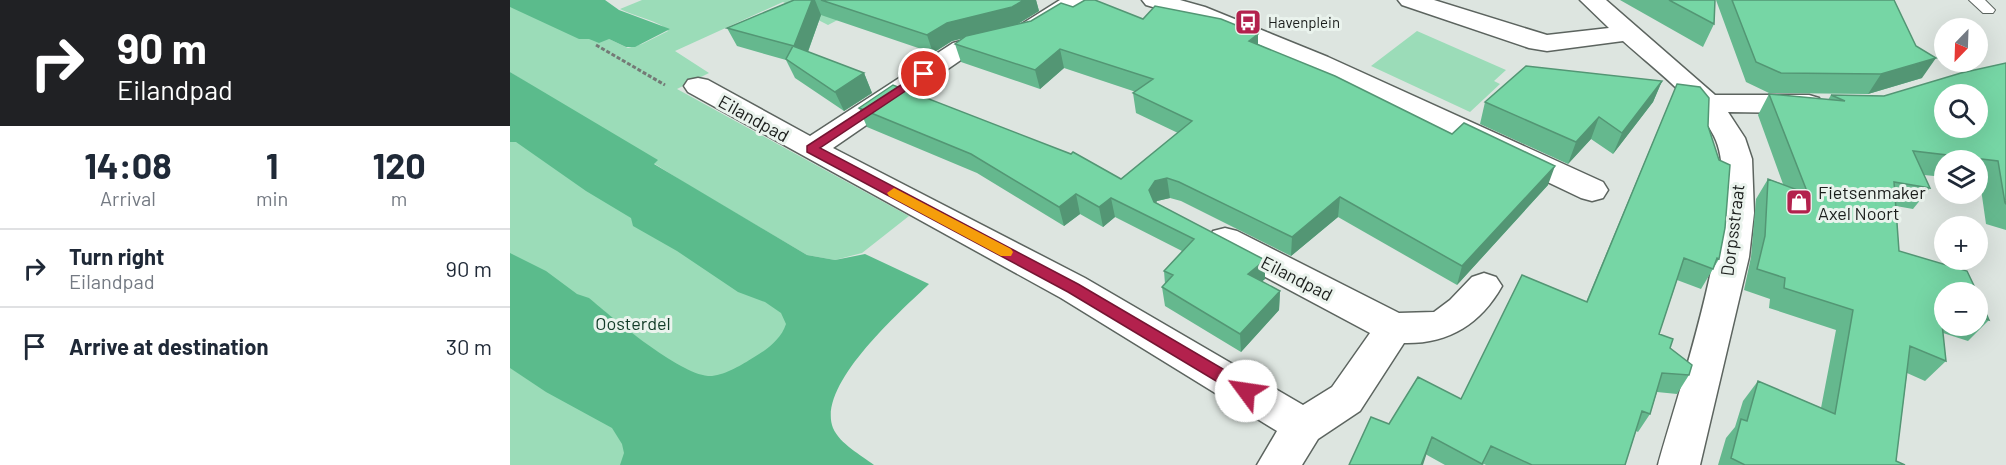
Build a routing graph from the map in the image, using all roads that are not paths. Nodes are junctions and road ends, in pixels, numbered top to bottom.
1 (1077, 0) edge
2 (1154, 0) edge
3 (1410, 0) edge
4 (1592, 0) edge
5 (1976, 0) edge
6 (1988, 10) dead end
7 (1628, 33) junction
8 (698, 86) road end
9 (1708, 104) junction
10 (1835, 104) edge
11 (811, 149) junction
12 (1592, 190) dead end
13 (1200, 227) edge
14 (1484, 286) dead end
15 (1394, 328) junction
16 (1304, 426) junction
17 (1278, 465) edge
18 (1679, 465) edge

1 - 11 street, Eilandpad
2 - 12 street
3 - 7 street
4 - 7 street, Dorpsstraat
5 - 6 lane
7 - 9 street, Dorpsstraat
8 - 11 street, Eilandpad
9 - 10 street
9 - 18 street, Dorpsstraat
11 - 16 street, Eilandpad
13 - 15 street, Eilandpad
14 - 15 street, Eilandpad
15 - 16 street
16 - 17 street

